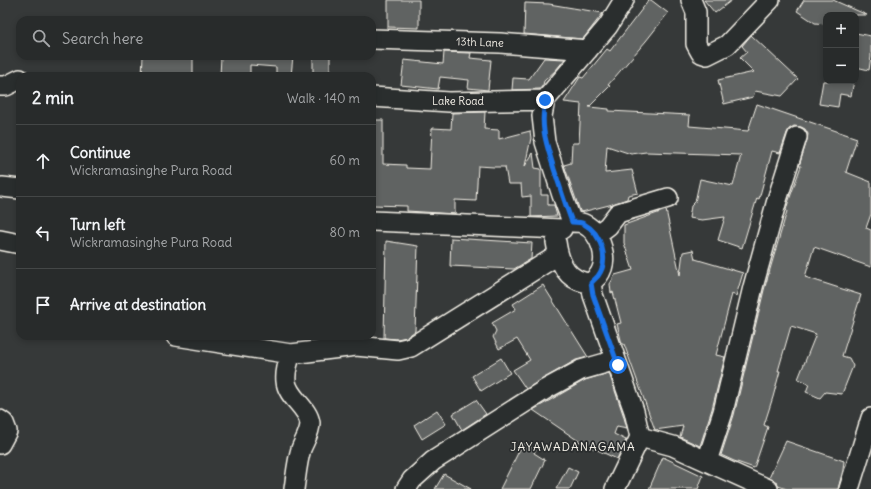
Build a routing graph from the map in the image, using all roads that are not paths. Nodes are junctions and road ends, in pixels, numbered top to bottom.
1 (624, 0) edge
2 (691, 0) edge
3 (770, 0) edge
4 (376, 39) edge
5 (588, 50) junction
6 (16, 81) edge
7 (0, 86) edge
8 (376, 97) edge
9 (545, 100) junction
10 (797, 138) dead end
11 (668, 198) dead end
12 (376, 221) edge
13 (567, 225) junction
14 (596, 235) junction
15 (0, 240) edge
16 (16, 243) edge
17 (558, 255) junction
18 (591, 283) junction
19 (202, 340) edge
20 (291, 354) junction
21 (616, 360) junction
22 (871, 418) edge
23 (0, 420) edge
24 (640, 437) junction
25 (0, 444) edge
26 (707, 461) junction
27 (294, 489) edge
28 (406, 489) edge
29 (615, 489) edge
30 (768, 489) edge
31 (849, 489) edge

1 - 5 street
2 - 3 street
4 - 5 street, 13th Lane
5 - 9 street
6 - 7 street
8 - 9 street, Lake Road
9 - 13 street
10 - 26 street
11 - 14 street
12 - 13 street
13 - 14 street
13 - 17 street
14 - 18 street
15 - 16 street
17 - 18 street
17 - 20 street
18 - 21 street
19 - 20 street
20 - 27 street
21 - 24 street
21 - 28 street
22 - 31 street
23 - 25 street
24 - 26 street
24 - 29 street
26 - 30 street

